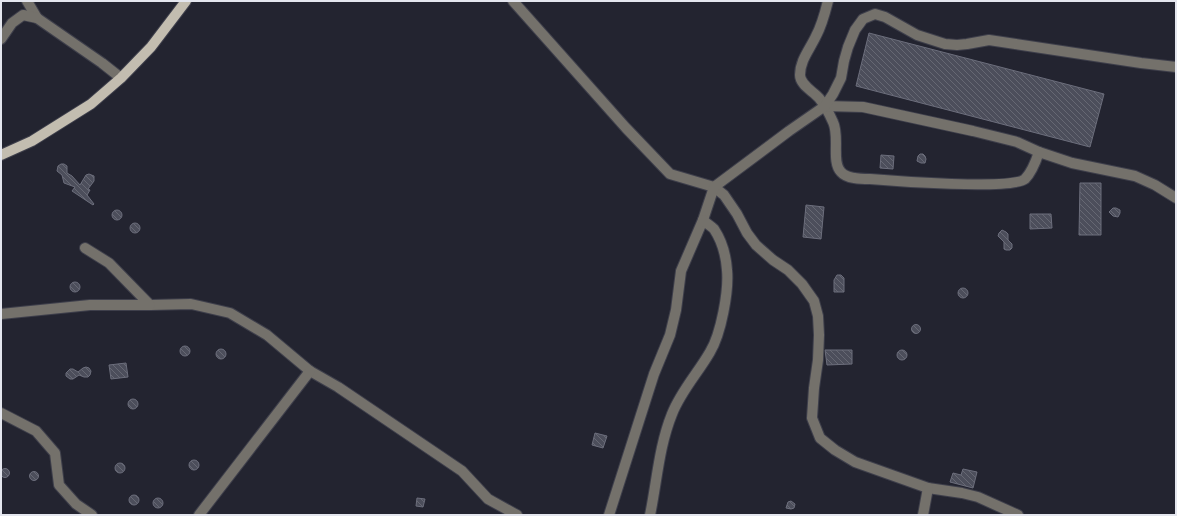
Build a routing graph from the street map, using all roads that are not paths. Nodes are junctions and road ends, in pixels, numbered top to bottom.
1 (27, 1) edge
2 (186, 1) edge
3 (514, 1) edge
4 (828, 1) edge
5 (37, 18) junction
6 (1, 39) edge
7 (1176, 67) edge
8 (121, 78) junction
9 (825, 106) junction
10 (1039, 152) junction
11 (1, 155) edge
12 (714, 187) junction
13 (1176, 198) edge
14 (702, 220) junction
15 (85, 248) dead end
16 (150, 305) junction
17 (1, 314) edge
18 (310, 371) junction
19 (1, 413) edge
20 (928, 488) junction
21 (92, 515) edge
22 (200, 515) edge
23 (517, 515) edge
24 (609, 515) edge
25 (650, 515) edge
26 (923, 515) edge
27 (1018, 515) edge

1 - 5 street
2 - 8 main road
3 - 12 street
4 - 9 street
5 - 6 street
5 - 8 street
7 - 9 street
8 - 11 main road
9 - 10 street
9 - 10 street
9 - 12 street
10 - 13 street
12 - 14 street
12 - 20 street
14 - 24 street
14 - 25 street
15 - 16 street
16 - 17 street
16 - 18 street
18 - 22 street
18 - 23 street
19 - 21 street
20 - 26 street
20 - 27 street

